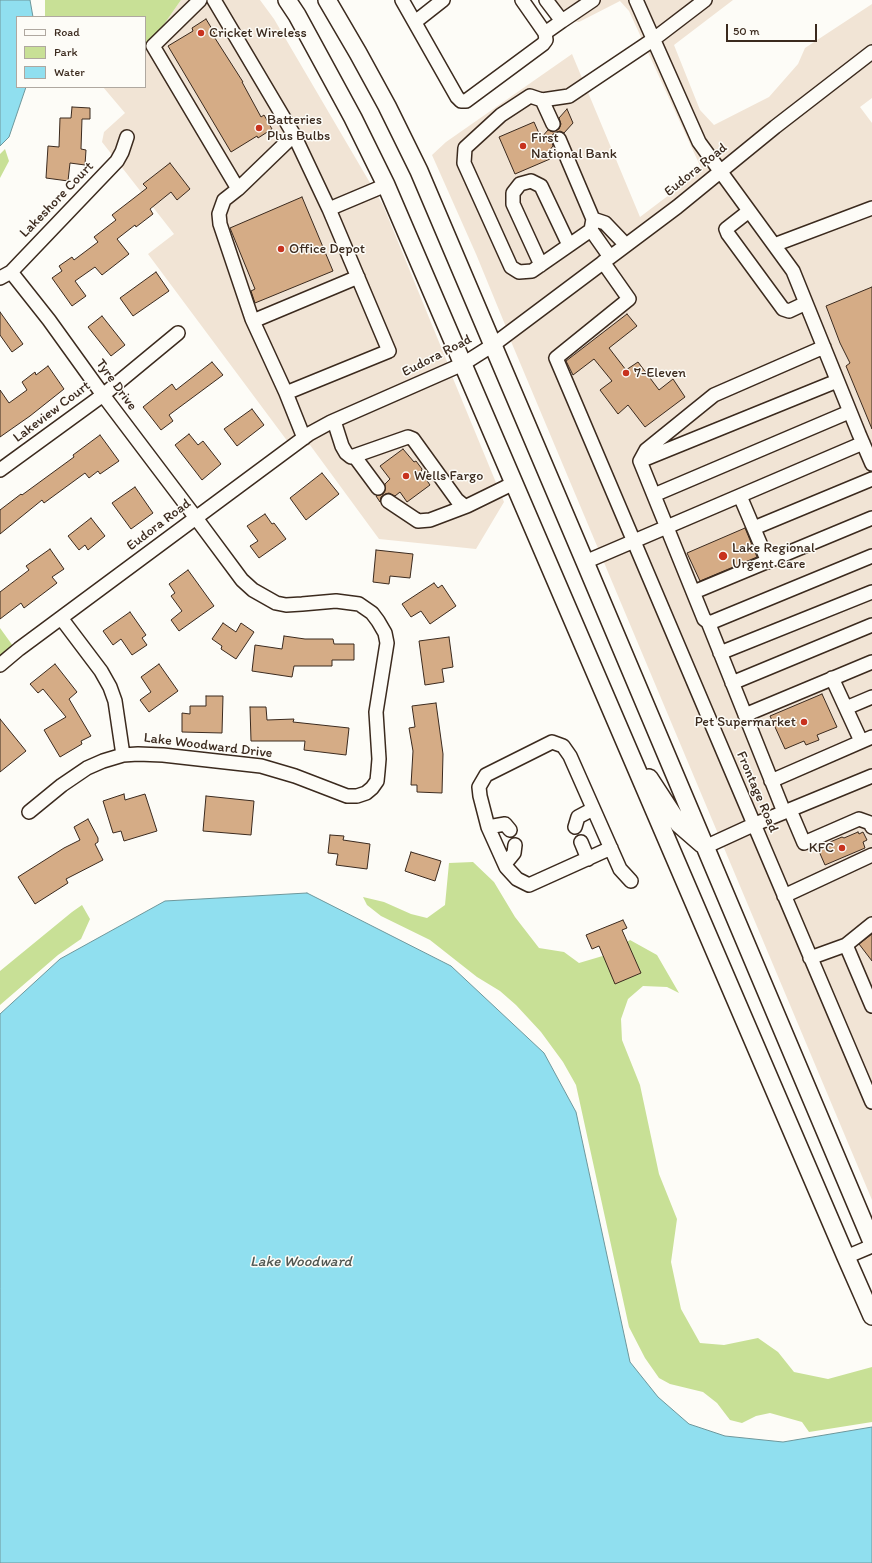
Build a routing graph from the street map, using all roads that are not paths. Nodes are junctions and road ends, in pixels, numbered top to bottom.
1 (200, 0) edge
2 (214, 0) edge
3 (288, 0) edge
4 (327, 0) edge
5 (402, 0) edge
6 (443, 0) edge
7 (522, 0) edge
8 (546, 0) edge
9 (593, 0) edge
10 (636, 0) edge
11 (705, 0) edge
12 (562, 21) junction
13 (415, 22) junction
14 (545, 33) junction
15 (654, 39) junction
16 (872, 52) edge
17 (542, 100) junction
18 (553, 124) dead end
19 (294, 135) junction
20 (127, 137) dead end
21 (559, 139) dead end
22 (720, 172) junction
23 (386, 185) junction
24 (238, 189) junction
25 (872, 208) edge
26 (329, 209) junction
27 (749, 211) junction
28 (592, 225) junction
29 (569, 245) junction
30 (626, 245) junction
31 (774, 245) junction
32 (606, 259) junction
33 (540, 265) junction
34 (5, 275) edge
35 (359, 281) junction
36 (806, 303) junction
37 (254, 323) junction
38 (178, 333) dead end
39 (493, 345) junction
40 (824, 348) junction
41 (463, 364) junction
42 (837, 381) junction
43 (103, 394) junction
44 (286, 394) junction
45 (849, 412) junction
46 (334, 421) junction
47 (304, 438) junction
48 (863, 443) junction
49 (355, 457) junction
50 (640, 462) junction
51 (872, 464) edge
52 (0, 470) edge
53 (872, 479) edge
54 (514, 483) junction
55 (378, 488) dead end
56 (654, 495) junction
57 (740, 496) junction
58 (388, 501) dead end
59 (467, 506) junction
60 (196, 518) junction
61 (872, 518) edge
62 (667, 527) junction
63 (754, 528) junction
64 (633, 542) junction
65 (872, 556) edge
66 (585, 562) junction
67 (768, 562) junction
68 (694, 592) junction
69 (872, 592) edge
70 (61, 618) junction
71 (708, 622) junction
72 (872, 625) edge
73 (720, 653) junction
74 (872, 662) edge
75 (0, 665) edge
76 (832, 678) junction
77 (732, 683) junction
78 (872, 698) edge
79 (846, 708) junction
80 (745, 715) junction
81 (623, 737) junction
82 (866, 739) edge
83 (123, 755) junction
84 (872, 776) edge
85 (771, 781) junction
86 (593, 809) junction
87 (787, 811) junction
88 (29, 812) dead end
89 (871, 824) edge
90 (753, 825) junction
91 (488, 827) junction
92 (575, 828) dead end
93 (510, 830) dead end
94 (581, 842) dead end
95 (515, 845) dead end
96 (705, 847) junction
97 (611, 848) junction
98 (872, 855) edge
99 (588, 859) junction
100 (505, 864) junction
101 (631, 881) dead end
102 (784, 896) junction
103 (872, 924) edge
104 (846, 946) junction
105 (810, 958) junction
106 (872, 1006) edge
107 (872, 1102) edge
108 (872, 1242) edge
109 (872, 1246) edge
110 (846, 1257) junction
111 (872, 1316) edge

1 - 24 street
2 - 19 street
3 - 23 main road
4 - 39 main road
5 - 13 street
6 - 13 street
7 - 14 street
8 - 12 street
9 - 12 street
10 - 15 street
11 - 15 street
12 - 14 street
13 - 14 street
15 - 17 street
15 - 22 street
16 - 22 street, Eudora Road
17 - 18 street
17 - 33 street
19 - 24 street
19 - 26 street
20 - 34 street, Lakeshore Court
21 - 28 street
22 - 27 street
22 - 30 street, Eudora Road
23 - 26 street
23 - 41 main road
24 - 37 street
25 - 31 street
26 - 35 street
27 - 31 street
27 - 36 street
28 - 29 street
28 - 30 street
28 - 32 street
29 - 33 street
29 - 33 street
30 - 32 street, Eudora Road
31 - 36 street
32 - 39 street, Eudora Road
32 - 64 street, Frontage Road
34 - 43 street, Tyre Drive
35 - 37 street
35 - 44 street
36 - 40 street
37 - 44 street
38 - 43 street, Lakeview Court
39 - 41 street, Eudora Road
39 - 66 main road
40 - 42 street
40 - 50 street
41 - 46 street, Eudora Road
41 - 54 main road
42 - 45 street
42 - 50 street
43 - 52 street, Lakeview Court
43 - 60 street, Tyre Drive
44 - 47 street
45 - 48 street
45 - 56 street
46 - 47 street, Eudora Road
46 - 49 street
47 - 60 street, Eudora Road
48 - 51 street
48 - 57 street
49 - 55 street
49 - 59 street
50 - 56 street
53 - 63 street
54 - 59 street
54 - 81 main road
56 - 62 street
57 - 62 street
57 - 63 street
58 - 59 street
60 - 70 street, Eudora Road
60 - 83 street, Lake Woodward Drive
61 - 67 street
62 - 64 street
62 - 68 street
63 - 67 street
64 - 66 street
64 - 90 street, Frontage Road
65 - 71 street
66 - 96 main road
67 - 68 street
68 - 71 street
69 - 73 street
70 - 75 street, Eudora Road
70 - 83 street
71 - 73 street
72 - 77 street
73 - 77 street
74 - 76 street
76 - 79 street
76 - 80 street
77 - 80 street
78 - 79 street
79 - 82 street
80 - 85 street
81 - 96 main road
81 - 110 main road
82 - 85 street
83 - 88 street, Lake Woodward Drive
84 - 87 street
85 - 87 street
86 - 91 street
86 - 92 street
86 - 97 street
87 - 89 street
87 - 90 street
90 - 96 street
90 - 102 street, Frontage Road
91 - 93 street
91 - 100 street
94 - 99 street
95 - 100 street
96 - 108 main road
97 - 99 street
97 - 101 street
98 - 102 street
99 - 100 street
102 - 105 street, Frontage Road
103 - 104 street
104 - 105 street
104 - 106 street
105 - 107 street, Frontage Road
109 - 110 street
110 - 111 main road

